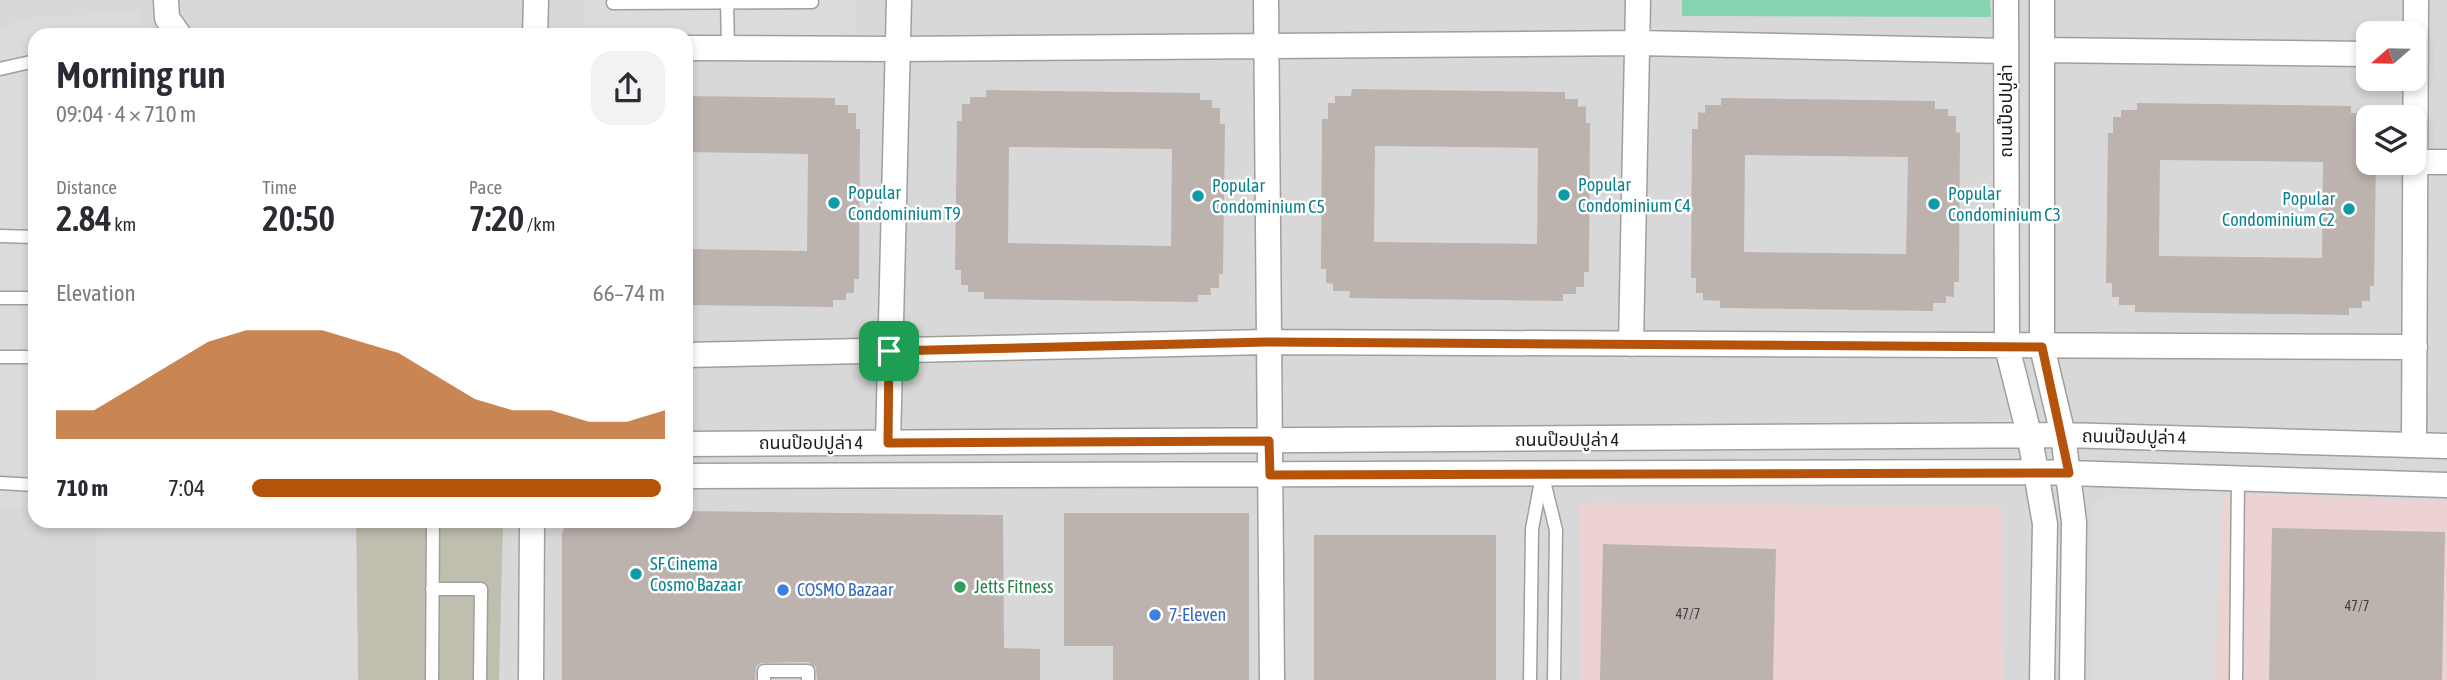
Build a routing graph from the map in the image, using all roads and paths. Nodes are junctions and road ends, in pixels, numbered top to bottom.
1 (166, 0) edge
2 (536, 0) edge
3 (899, 0) edge
4 (1266, 0) edge
5 (1638, 0) edge
6 (2007, 0) edge
7 (2042, 0) edge
8 (2416, 0) edge
9 (727, 2) edge
10 (812, 2) dead end
11 (613, 4) dead end
12 (2416, 21) edge
13 (174, 28) edge
14 (535, 28) edge
15 (1638, 43) junction
16 (1266, 45) junction
17 (693, 48) edge
18 (728, 48) junction
19 (898, 49) junction
20 (2043, 50) junction
21 (2006, 51) junction
22 (2356, 54) edge
23 (28, 63) edge
24 (0, 69) edge
25 (2426, 162) edge
26 (2447, 162) edge
27 (2416, 175) edge
28 (0, 236) edge
29 (28, 237) edge
30 (0, 298) edge
31 (28, 298) edge
32 (1267, 342) junction
33 (1631, 344) junction
34 (2007, 347) junction
35 (2042, 347) junction
36 (2415, 347) junction
37 (889, 351) junction
38 (693, 355) edge
39 (0, 357) edge
40 (28, 357) edge
41 (2063, 435) junction
42 (2030, 438) junction
43 (1541, 440) junction
44 (1269, 441) junction
45 (888, 443) junction
46 (693, 444) edge
47 (2414, 444) junction
48 (2447, 446) edge
49 (2036, 472) junction
50 (2069, 473) junction
51 (1542, 474) junction
52 (1270, 475) junction
53 (693, 476) edge
54 (2238, 478) junction
55 (0, 483) edge
56 (28, 485) edge
57 (2447, 485) edge
58 (433, 528) edge
59 (532, 528) edge
60 (432, 589) junction
61 (432, 680) edge
62 (480, 680) edge
63 (531, 680) edge
64 (764, 680) edge
65 (808, 680) edge
66 (1272, 680) edge
67 (1530, 680) edge
68 (1554, 680) edge
69 (2042, 680) edge
70 (2072, 680) edge
71 (2236, 680) edge

1 - 13 street
2 - 14 street
3 - 19 street
4 - 16 street
5 - 15 street
6 - 21 street, ถนนป๊อปปูล่า
7 - 20 street, ถนนป๊อปปูล่า
8 - 12 street
9 - 10 lane
9 - 11 lane
9 - 18 lane
15 - 16 street
15 - 21 street
15 - 33 street
16 - 19 street
16 - 32 street
17 - 18 street
18 - 19 street
19 - 37 street
20 - 22 street
20 - 35 street, ถนนป๊อปปูล่า
21 - 34 street, ถนนป๊อปปูล่า
23 - 24 lane
25 - 26 street
27 - 36 street
28 - 29 lane
30 - 31 lane
32 - 33 street
32 - 37 street
32 - 44 street
33 - 34 street
34 - 35 street
34 - 42 street, ถนนป๊อปปูล่า
35 - 36 street
35 - 41 street, ถนนป๊อปปูล่า
36 - 47 street
37 - 38 street
37 - 45 street
39 - 40 lane
41 - 42 street, ถนนป๊อปปูล่า 4
41 - 47 street, ถนนป๊อปปูล่า 4
41 - 50 street, ถนนป๊อปปูล่า
42 - 43 street, ถนนป๊อปปูล่า 4
42 - 49 street, ถนนป๊อปปูล่า
43 - 44 street, ถนนป๊อปปูล่า 4
43 - 51 street
44 - 45 street, ถนนป๊อปปูล่า 4
44 - 52 street
45 - 46 street, ถนนป๊อปปูล่า 4
47 - 48 street, ถนนป๊อปปูล่า 4
49 - 50 street, ถนนป๊อปปูล่า 4
49 - 51 street, ถนนป๊อปปูล่า 4
49 - 69 street, ถนนป๊อปปูล่า
50 - 54 street, ถนนป๊อปปูล่า 4
50 - 70 street, ถนนป๊อปปูล่า
51 - 52 street, ถนนป๊อปปูล่า 4
51 - 67 lane
51 - 68 lane
52 - 53 street, ถนนป๊อปปูล่า 4
52 - 66 street
54 - 57 street, ถนนป๊อปปูล่า 4
54 - 71 lane
55 - 56 lane
58 - 60 lane
59 - 63 street
60 - 61 lane
60 - 62 lane
64 - 65 lane

